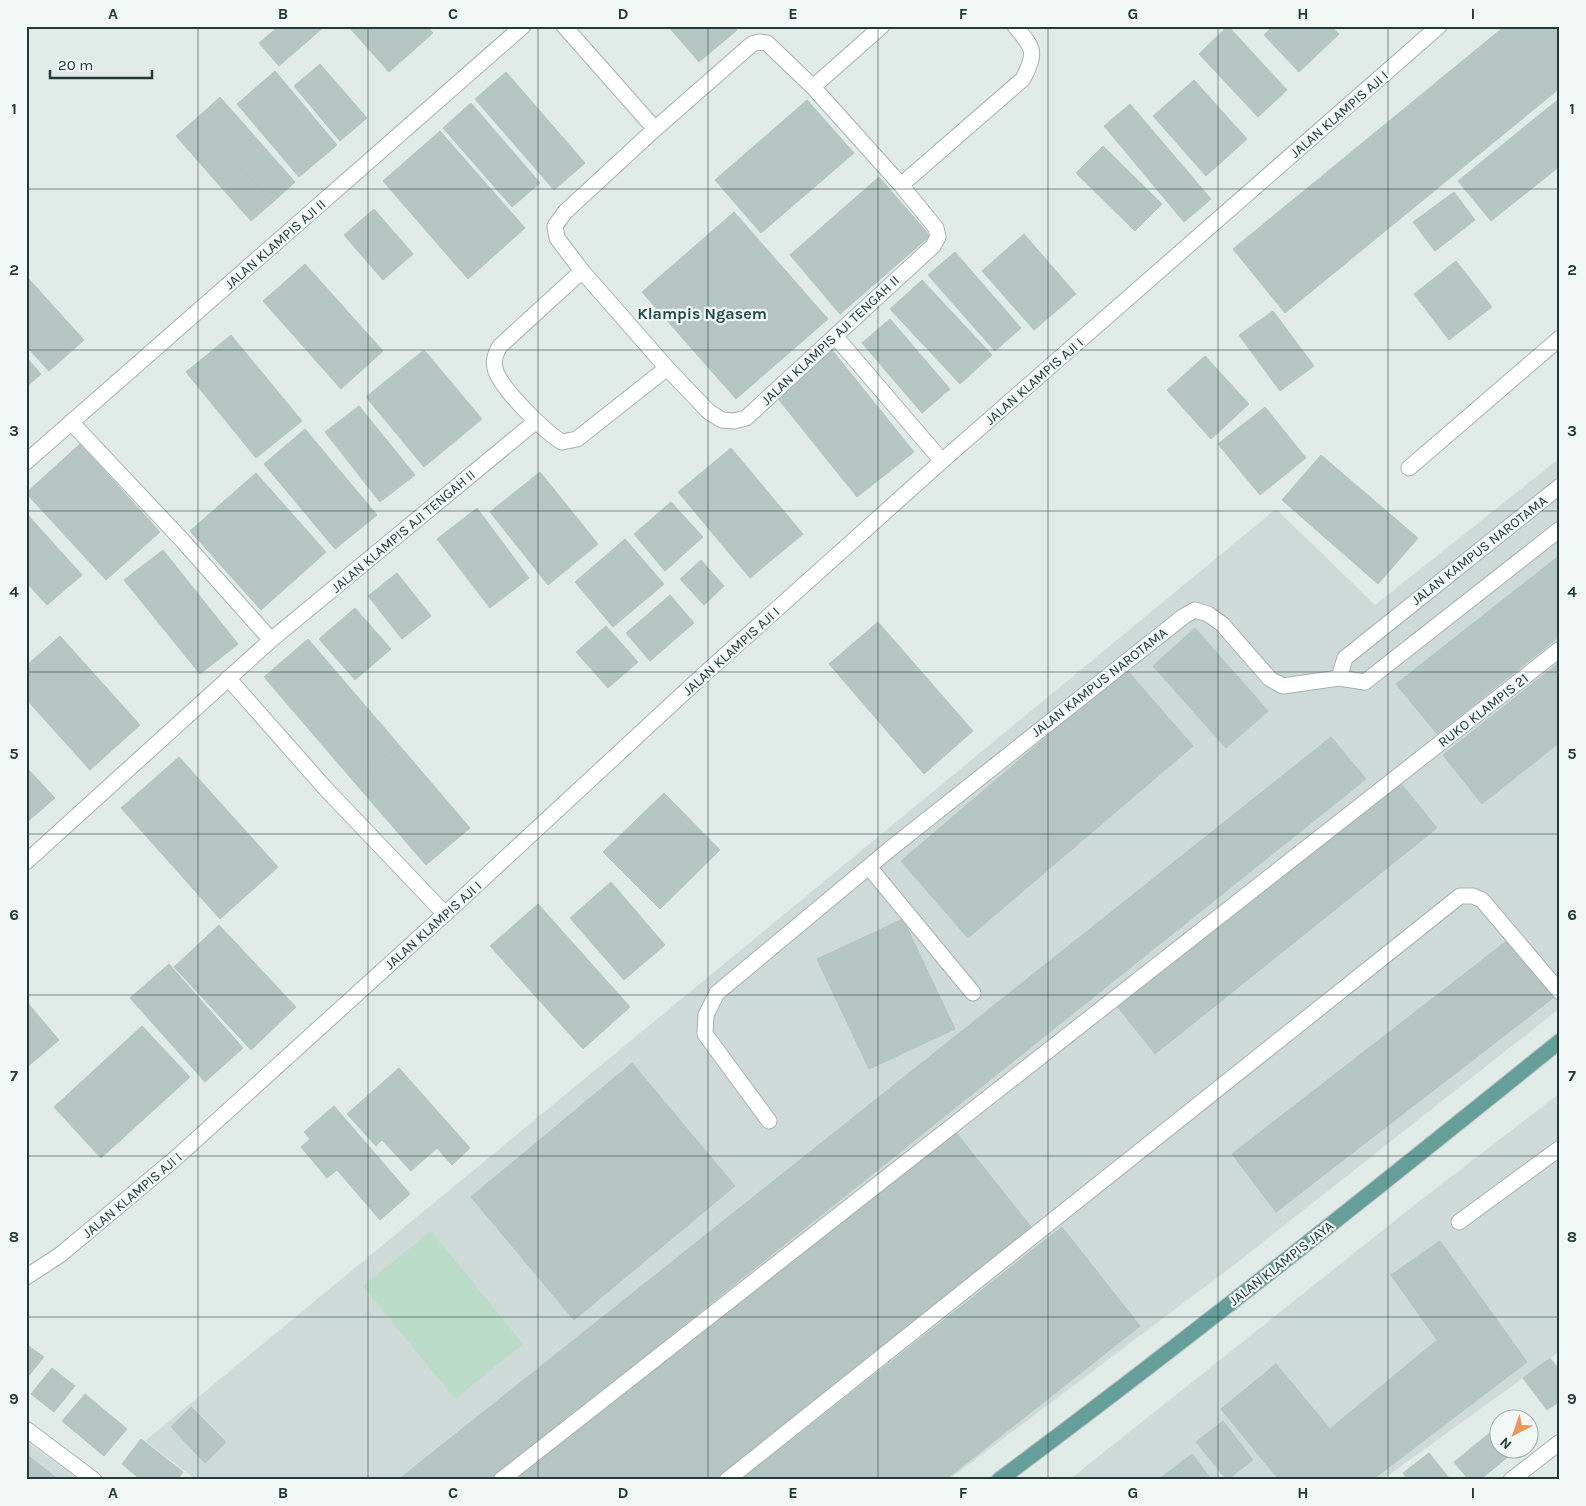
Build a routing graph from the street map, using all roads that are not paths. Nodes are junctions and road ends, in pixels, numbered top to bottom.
1 (523, 26) edge
2 (564, 26) edge
3 (882, 26) edge
4 (1015, 26) edge
5 (1439, 26) edge
6 (813, 87) junction
7 (654, 129) junction
8 (901, 185) junction
9 (582, 271) junction
10 (835, 336) junction
11 (1560, 338) edge
12 (667, 368) junction
13 (71, 422) junction
14 (535, 422) junction
15 (942, 461) junction
16 (26, 462) edge
17 (1409, 468) dead end
18 (1560, 486) edge
19 (1560, 529) edge
20 (271, 640) junction
21 (1560, 649) edge
22 (228, 678) junction
23 (1339, 678) junction
24 (26, 862) edge
25 (868, 867) junction
26 (445, 914) junction
27 (972, 992) dead end
28 (1560, 992) edge
29 (1560, 1041) edge
30 (769, 1121) dead end
31 (1560, 1148) edge
32 (1459, 1222) dead end
33 (26, 1277) edge
34 (26, 1429) edge
35 (1560, 1442) edge
36 (94, 1480) edge
37 (501, 1480) edge
38 (727, 1480) edge
39 (999, 1480) edge
40 (1511, 1480) edge

1 - 13 street, JALAN KLAMPIS AJI II
2 - 7 street
3 - 6 street
4 - 8 street
5 - 15 street, JALAN KLAMPIS AJI I
6 - 7 street, JALAN KLAMPIS AJI TENGAH II
6 - 8 street, JALAN KLAMPIS AJI TENGAH II
7 - 9 street, JALAN KLAMPIS AJI TENGAH II
8 - 10 street, JALAN KLAMPIS AJI TENGAH II
9 - 12 street, JALAN KLAMPIS AJI TENGAH II
9 - 14 street
10 - 12 street, JALAN KLAMPIS AJI TENGAH II
10 - 15 street
11 - 17 street
12 - 14 street
13 - 16 street, JALAN KLAMPIS AJI II
13 - 20 street
14 - 20 street, JALAN KLAMPIS AJI TENGAH II
15 - 26 street, JALAN KLAMPIS AJI I
18 - 23 street, JALAN KAMPUS NAROTAMA
19 - 23 street, JALAN KAMPUS NAROTAMA
20 - 22 street, JALAN KLAMPIS AJI TENGAH II
21 - 37 street, RUKO KLAMPIS 21
22 - 24 street, JALAN KLAMPIS AJI TENGAH II
22 - 26 street
23 - 25 street, JALAN KAMPUS NAROTAMA
25 - 27 street
25 - 30 street, JALAN KAMPUS NAROTAMA
26 - 33 street, JALAN KLAMPIS AJI I
28 - 38 street
29 - 39 main road, JALAN KLAMPIS JAYA
31 - 32 street
34 - 36 street
35 - 40 street

